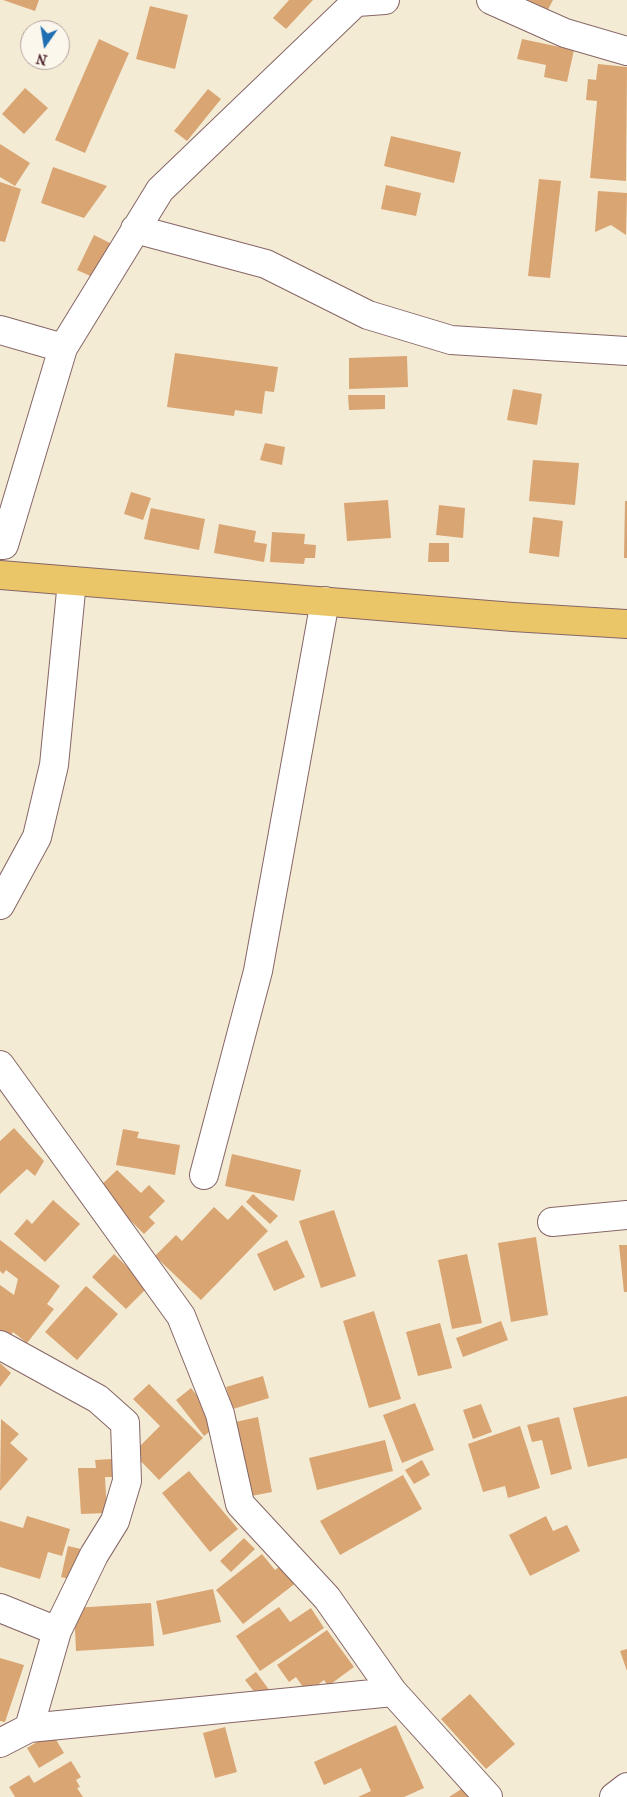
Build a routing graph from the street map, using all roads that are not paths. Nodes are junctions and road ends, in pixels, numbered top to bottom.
1 (385, 0) edge
2 (491, 0) edge
3 (356, 1) edge
4 (627, 51) edge
5 (135, 229) junction
6 (0, 330) edge
7 (64, 348) junction
8 (627, 351) edge
9 (0, 545) edge
10 (0, 575) edge
11 (72, 581) junction
12 (324, 601) junction
13 (627, 624) edge
14 (0, 905) edge
15 (0, 1065) edge
16 (204, 1175) dead end
17 (627, 1215) edge
18 (552, 1222) dead end
19 (0, 1345) edge
20 (0, 1608) edge
21 (57, 1632) junction
22 (393, 1692) junction
23 (29, 1728) junction
24 (0, 1743) edge
25 (627, 1787) edge
26 (488, 1797) edge
27 (614, 1797) edge

1 - 3 street
2 - 4 street
3 - 5 street
5 - 7 street
5 - 8 street
6 - 7 street
7 - 9 street
10 - 11 main road
11 - 12 main road
11 - 14 street
12 - 13 main road
12 - 16 street
15 - 22 street
17 - 18 street
19 - 21 street
20 - 21 street
21 - 23 street
22 - 23 street
22 - 26 street
23 - 24 street
25 - 27 street

